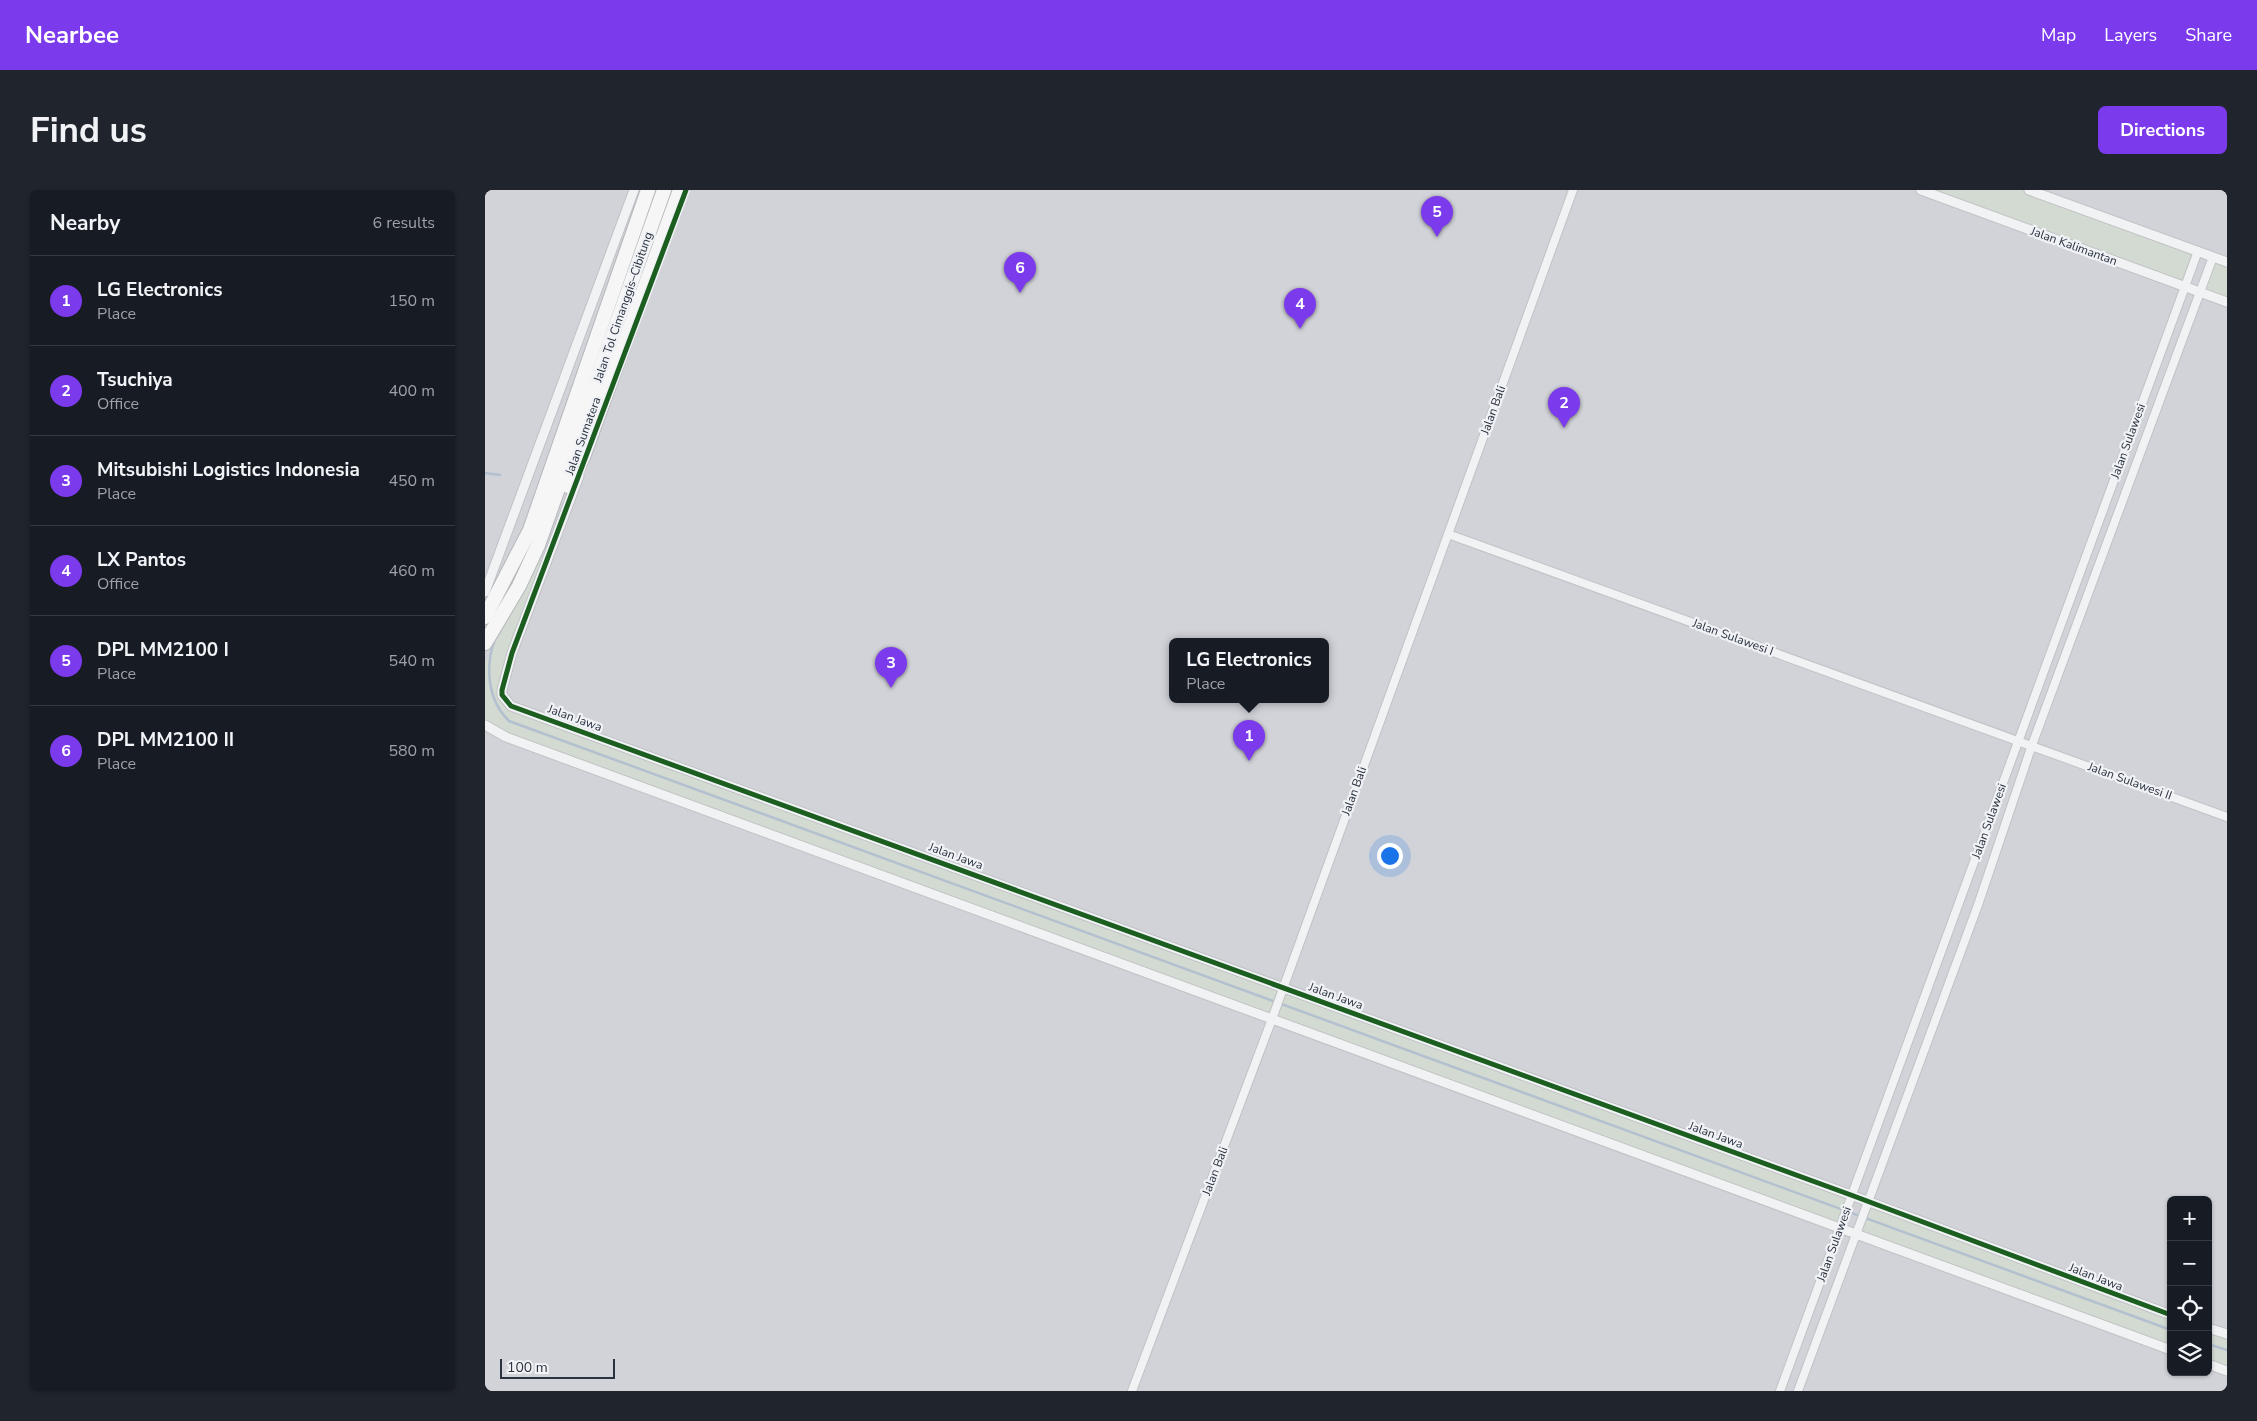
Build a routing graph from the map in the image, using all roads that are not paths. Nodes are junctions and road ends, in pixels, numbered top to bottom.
1 (635, 190) edge
2 (647, 190) edge
3 (664, 190) edge
4 (681, 190) edge
5 (686, 190) edge
6 (1573, 190) edge
7 (1921, 190) edge
8 (2029, 190) edge
9 (2198, 251) junction
10 (2213, 257) junction
11 (2227, 262) edge
12 (2185, 286) junction
13 (2200, 292) junction
14 (2227, 302) edge
15 (1448, 534) junction
16 (538, 545) junction
17 (485, 592) edge
18 (485, 617) edge
19 (485, 643) edge
20 (502, 690) joint
21 (485, 725) edge
22 (2018, 740) junction
23 (2032, 745) junction
24 (2227, 817) edge
25 (1281, 991) junction
26 (1273, 1015) junction
27 (1850, 1199) junction
28 (1866, 1205) junction
29 (1841, 1224) junction
30 (1857, 1230) junction
31 (2167, 1314) edge
32 (2212, 1329) edge
33 (2227, 1334) edge
34 (2167, 1348) edge
35 (2212, 1365) edge
36 (2227, 1371) edge
37 (1132, 1391) edge
38 (1780, 1391) edge
39 (1798, 1391) edge

1 - 17 street
2 - 18 highway, Jalan Tol Cimanggis–Cibitung
3 - 16 highway, Jalan Tol Cimanggis–Cibitung
4 - 16 highway
5 - 20 street, Jalan Sumatera
6 - 15 street, Jalan Bali
7 - 12 street, Jalan Kalimantan
8 - 9 street
9 - 10 street
9 - 12 street, Jalan Sulawesi
10 - 11 street
10 - 13 street, Jalan Sulawesi
12 - 13 street, Jalan Kalimantan
12 - 22 street, Jalan Sulawesi
13 - 14 street, Jalan Kalimantan
13 - 23 street, Jalan Sulawesi
15 - 22 street, Jalan Sulawesi I
15 - 25 street, Jalan Bali
16 - 19 highway, Jalan Tol Cimanggis–Cibitung
20 - 25 street, Jalan Jawa
21 - 26 street
22 - 23 street, Jalan Sulawesi I
22 - 27 street, Jalan Sulawesi
23 - 24 street, Jalan Sulawesi II
23 - 28 street, Jalan Sulawesi
25 - 26 street, Jalan Bali
25 - 27 street, Jalan Jawa
26 - 29 street
26 - 37 street, Jalan Bali
27 - 28 street, Jalan Jawa
27 - 29 street, Jalan Sulawesi
28 - 30 street, Jalan Sulawesi
28 - 31 street, Jalan Jawa
29 - 30 street
29 - 38 street, Jalan Sulawesi
30 - 34 street
30 - 39 street, Jalan Sulawesi
32 - 33 street
35 - 36 street

